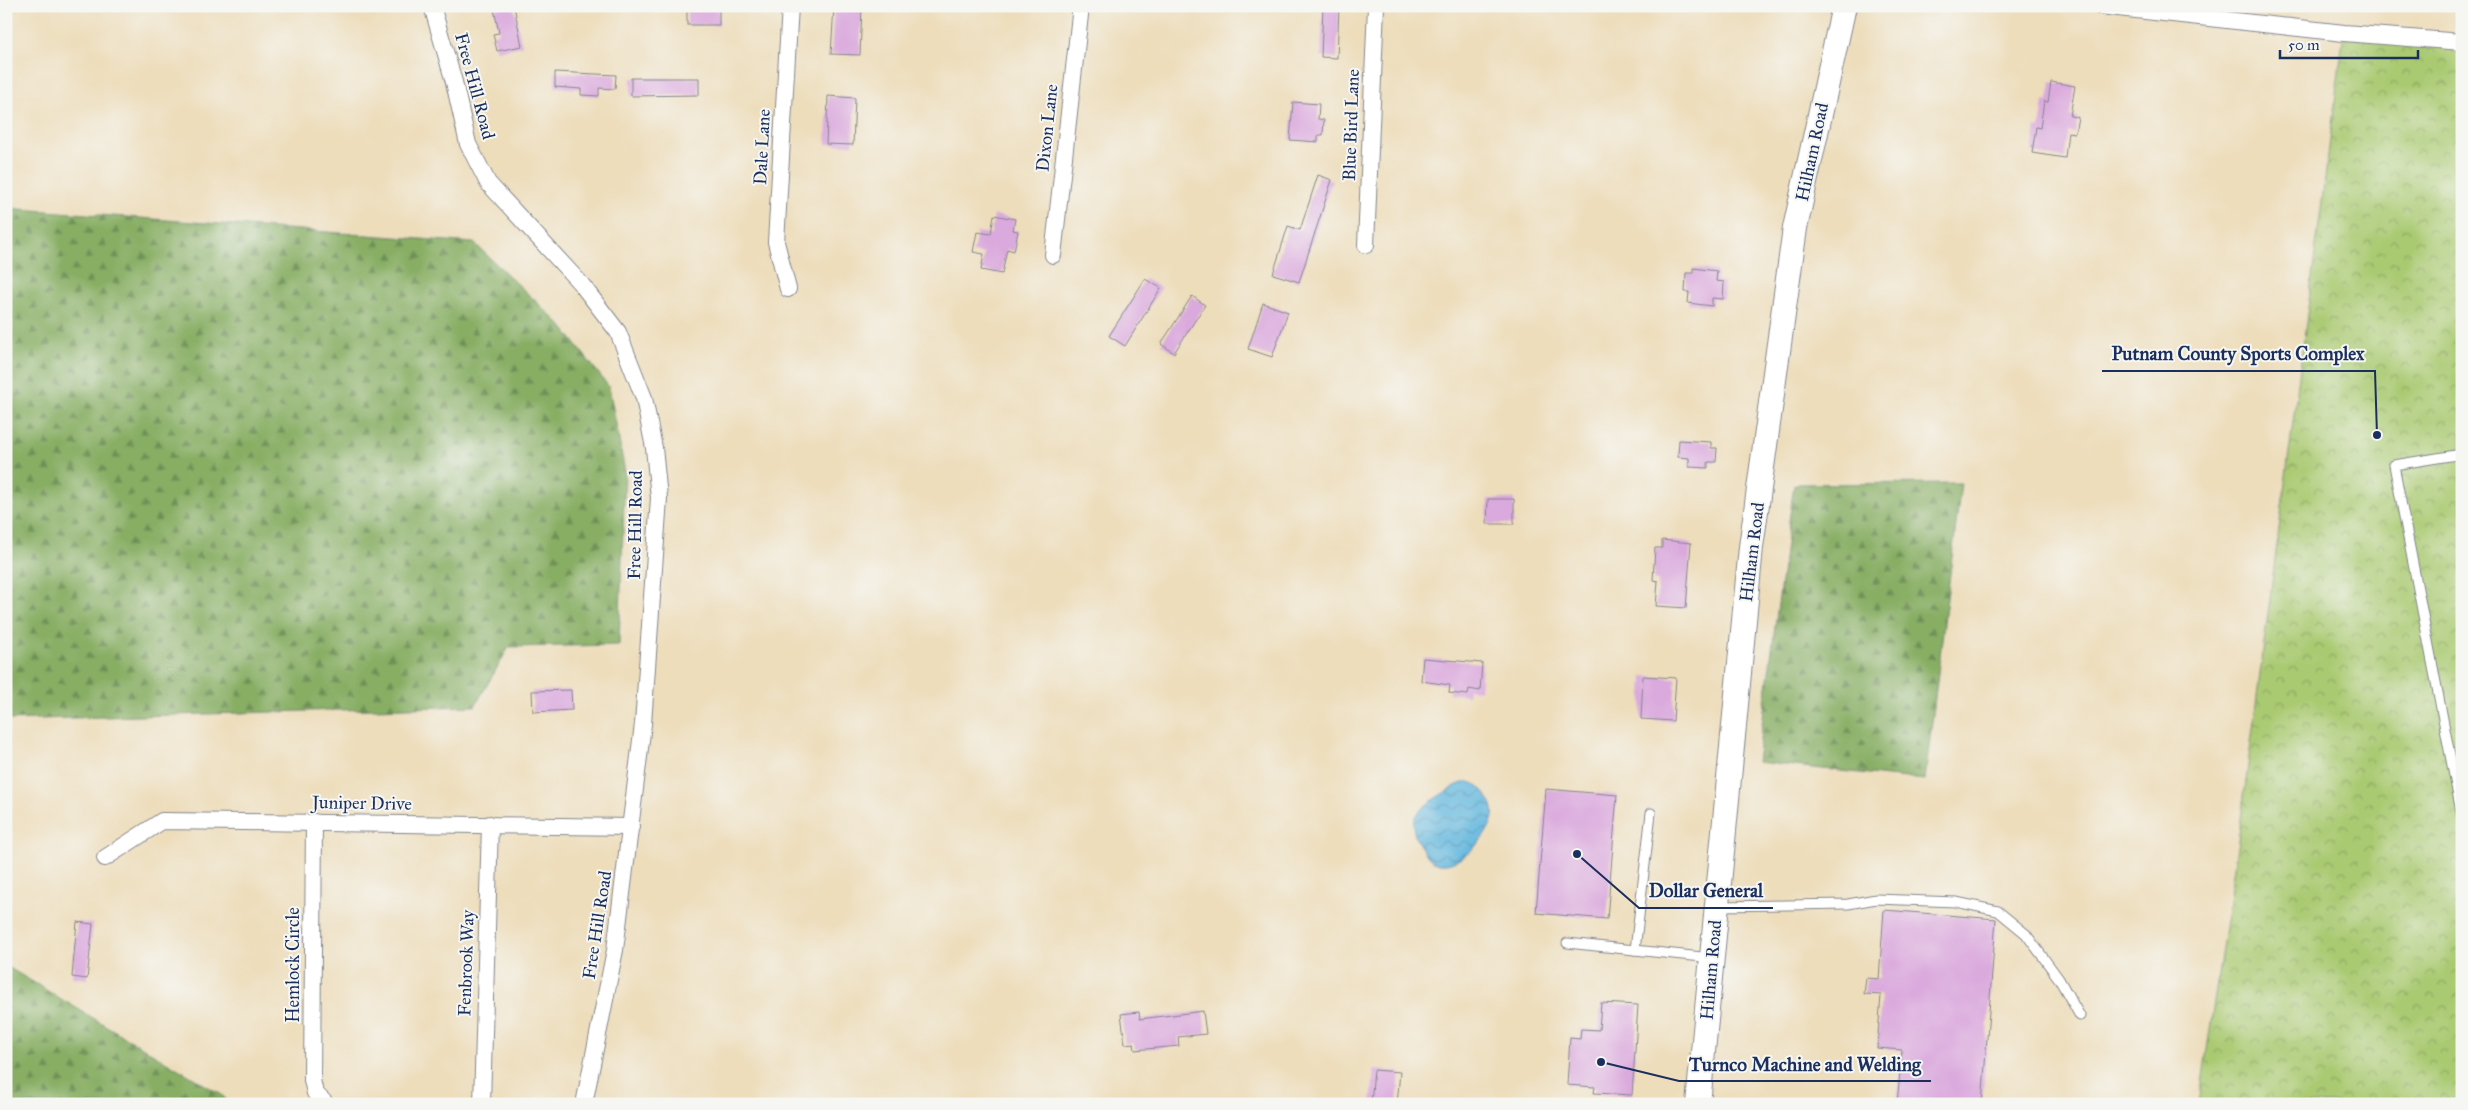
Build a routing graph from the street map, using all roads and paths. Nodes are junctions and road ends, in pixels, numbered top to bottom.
1 (432, 6) edge
2 (790, 6) edge
3 (1081, 6) edge
4 (1376, 6) edge
5 (1844, 6) edge
6 (2100, 6) edge
7 (2462, 42) edge
8 (1366, 244) dead end
9 (1053, 255) dead end
10 (788, 289) dead end
11 (2462, 454) edge
12 (1650, 813) dead end
13 (2462, 817) edge
14 (314, 822) junction
15 (490, 824) junction
16 (630, 827) junction
17 (105, 858) dead end
18 (1717, 906) junction
19 (1567, 943) dead end
20 (1635, 950) junction
21 (1712, 958) junction
22 (2080, 1016) dead end
23 (326, 1104) edge
24 (482, 1104) edge
25 (584, 1104) edge
26 (1698, 1104) edge

1 - 16 street, Free Hill Road
2 - 10 street, Dale Lane
3 - 9 street, Dixon Lane
4 - 8 street, Blue Bird Lane
5 - 18 main road, Hilham Road
6 - 7 street
11 - 13 lane
12 - 20 lane
14 - 15 street, Juniper Drive
14 - 17 street, Juniper Drive
14 - 23 street, Hemlock Circle
15 - 16 street, Juniper Drive
15 - 24 street, Fenbrook Way
16 - 25 street, Free Hill Road
18 - 21 main road, Hilham Road
18 - 22 lane
19 - 20 lane
20 - 21 lane
21 - 26 main road, Hilham Road

